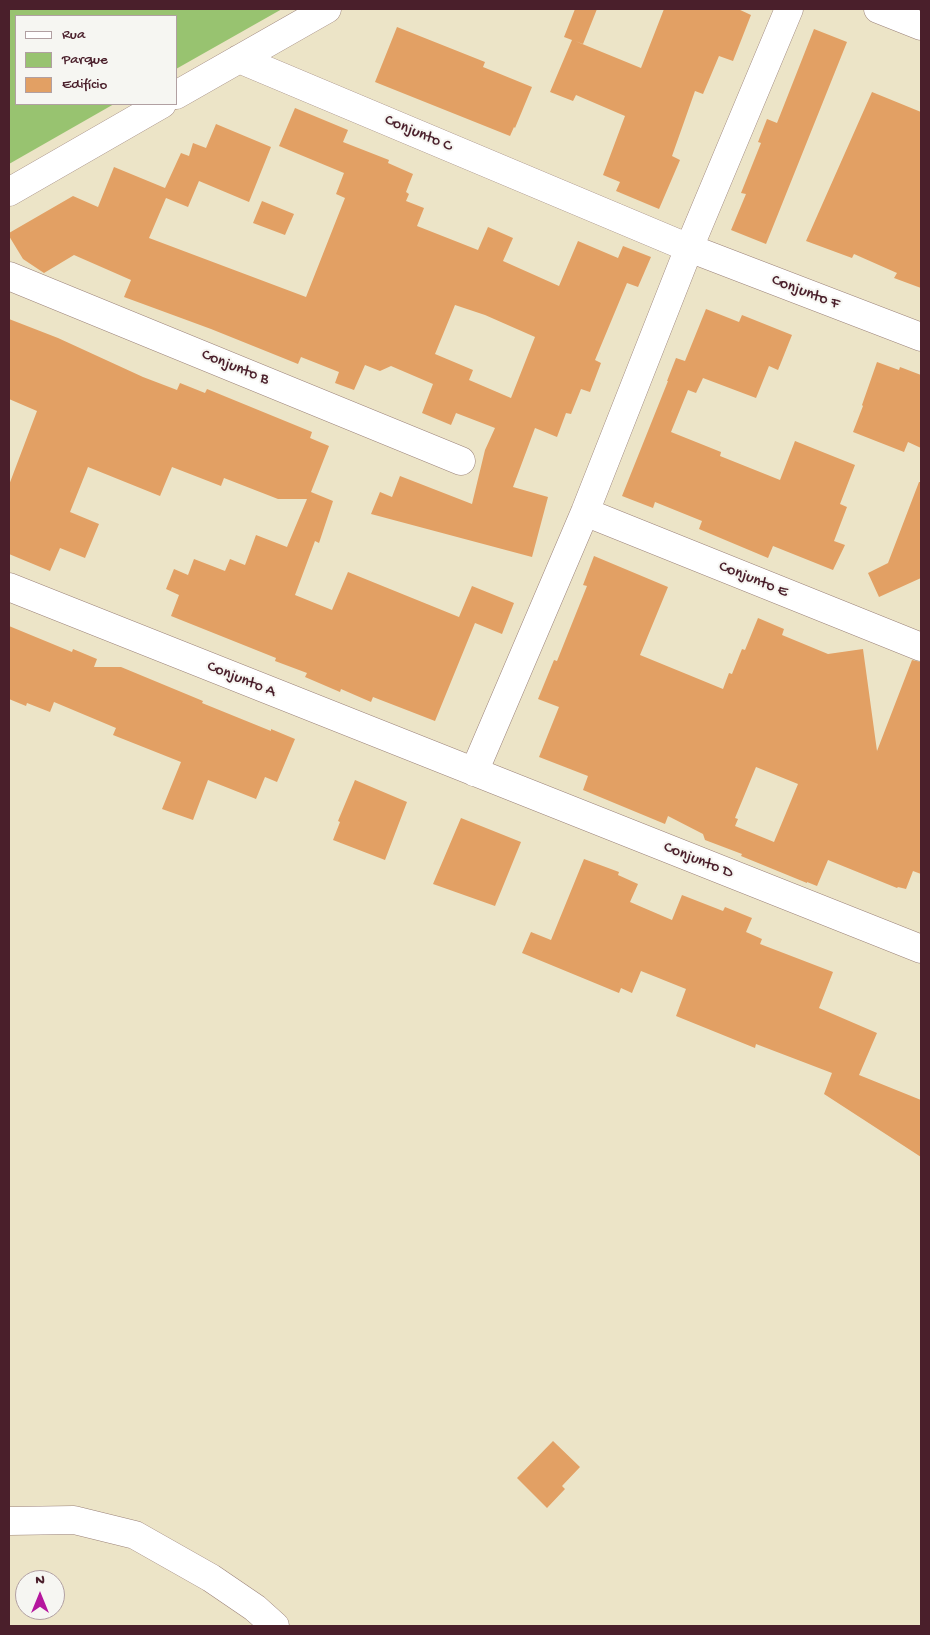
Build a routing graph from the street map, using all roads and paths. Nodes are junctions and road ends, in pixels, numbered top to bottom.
1 (327, 9) edge
2 (789, 9) edge
3 (878, 9) edge
4 (921, 26) edge
5 (240, 59) junction
6 (178, 94) edge
7 (160, 105) edge
8 (9, 192) edge
9 (689, 248) junction
10 (9, 276) edge
11 (921, 337) edge
12 (461, 461) dead end
13 (585, 512) junction
14 (9, 587) edge
15 (921, 647) edge
16 (474, 772) junction
17 (921, 949) edge
18 (9, 1521) edge
19 (275, 1626) edge

1 - 5 street
2 - 9 street
3 - 4 street
5 - 6 street
5 - 9 street, Conjunto C
7 - 8 street
9 - 11 street, Conjunto F
9 - 13 street
10 - 12 street, Conjunto B
13 - 15 street, Conjunto E
13 - 16 street
14 - 16 street, Conjunto A
16 - 17 street, Conjunto D
18 - 19 street

